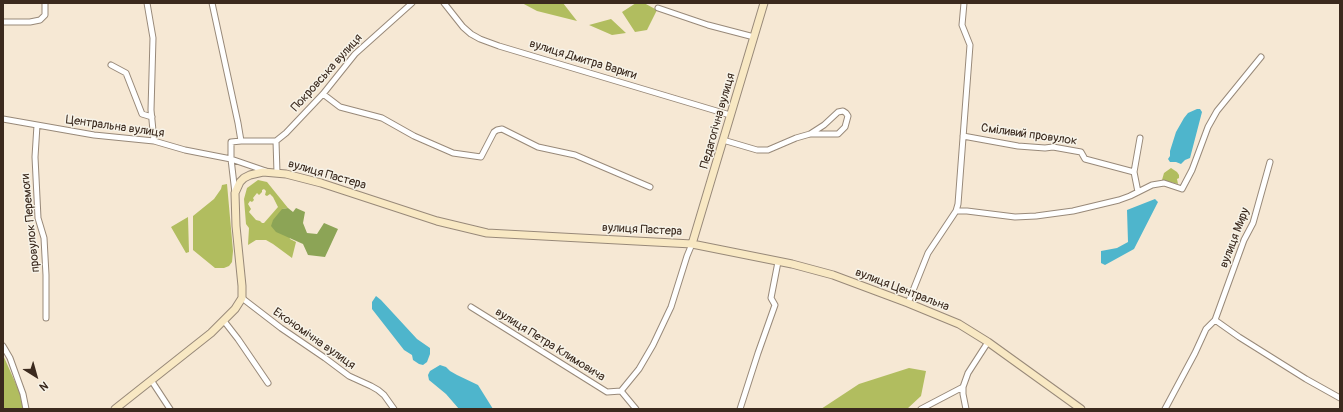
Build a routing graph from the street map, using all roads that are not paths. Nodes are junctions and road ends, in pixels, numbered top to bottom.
1 (45, 3) edge
2 (147, 3) edge
3 (212, 3) edge
4 (412, 3) edge
5 (444, 3) edge
6 (764, 3) edge
7 (964, 3) edge
8 (658, 8) dead end
9 (3, 22) edge
10 (754, 37) junction
11 (1261, 57) dead end
12 (111, 65) dead end
13 (323, 94) junction
14 (730, 115) junction
15 (152, 117) junction
16 (3, 119) edge
17 (37, 125) junction
18 (810, 134) junction
19 (963, 136) junction
20 (1140, 138) dead end
21 (723, 140) junction
22 (154, 141) junction
23 (240, 141) junction
24 (276, 141) junction
25 (231, 159) junction
26 (1270, 162) dead end
27 (273, 172) junction
28 (1134, 172) junction
29 (650, 187) dead end
30 (1138, 192) junction
31 (235, 193) junction
32 (956, 211) junction
33 (692, 244) junction
34 (778, 262) junction
35 (242, 298) junction
36 (908, 303) junction
37 (471, 307) dead end
38 (46, 318) dead end
39 (1215, 320) junction
40 (224, 321) junction
41 (988, 342) junction
42 (3, 346) edge
43 (151, 380) junction
44 (268, 383) dead end
45 (963, 387) junction
46 (621, 392) junction
47 (1340, 398) edge
48 (26, 409) edge
49 (115, 409) edge
50 (170, 409) edge
51 (394, 409) edge
52 (636, 409) edge
53 (740, 409) edge
54 (921, 409) edge
55 (966, 409) edge
56 (1081, 409) edge
57 (1165, 409) edge

1 - 9 street
2 - 15 street
3 - 23 street
4 - 13 street, Покровська вулиця
5 - 14 street, вулиця Дмитра Вариги
6 - 10 street, Педагогічна вулиця
7 - 19 street, Сміливий провулок
8 - 10 street
10 - 14 street, Педагогічна вулиця
11 - 30 street
12 - 15 street
13 - 24 street, Покровська вулиця
13 - 29 street
14 - 21 street, Педагогічна вулиця
15 - 22 street
16 - 17 street, Центральна вулиця
17 - 22 street, Центральна вулиця
17 - 38 street, провулок Перемоги
18 - 18 street
18 - 21 street
19 - 28 street, Сміливий провулок
19 - 32 street, Сміливий провулок
20 - 28 street
21 - 33 street, Педагогічна вулиця
22 - 25 street, Центральна вулиця
23 - 24 street
23 - 25 street
24 - 27 street
25 - 27 street, Центральна вулиця
25 - 31 street
26 - 39 street, вулиця Миру
27 - 31 street, вулиця Пастера
27 - 33 street, вулиця Пастера
28 - 30 street
30 - 32 street
31 - 35 street
32 - 36 street, Сміливий провулок
33 - 34 street, вулиця Центральна
33 - 46 street
34 - 36 street, вулиця Центральна
34 - 53 street
35 - 40 street
35 - 51 street, Економічна вулиця
36 - 41 street, вулиця Центральна
37 - 46 street, вулиця Петра Климовича
39 - 47 street
39 - 57 street, вулиця Миру
40 - 43 street
40 - 44 street
41 - 45 street
41 - 56 street, вулиця Центральна
42 - 48 street
43 - 49 street
43 - 50 street
45 - 54 street
45 - 55 street
46 - 52 street

